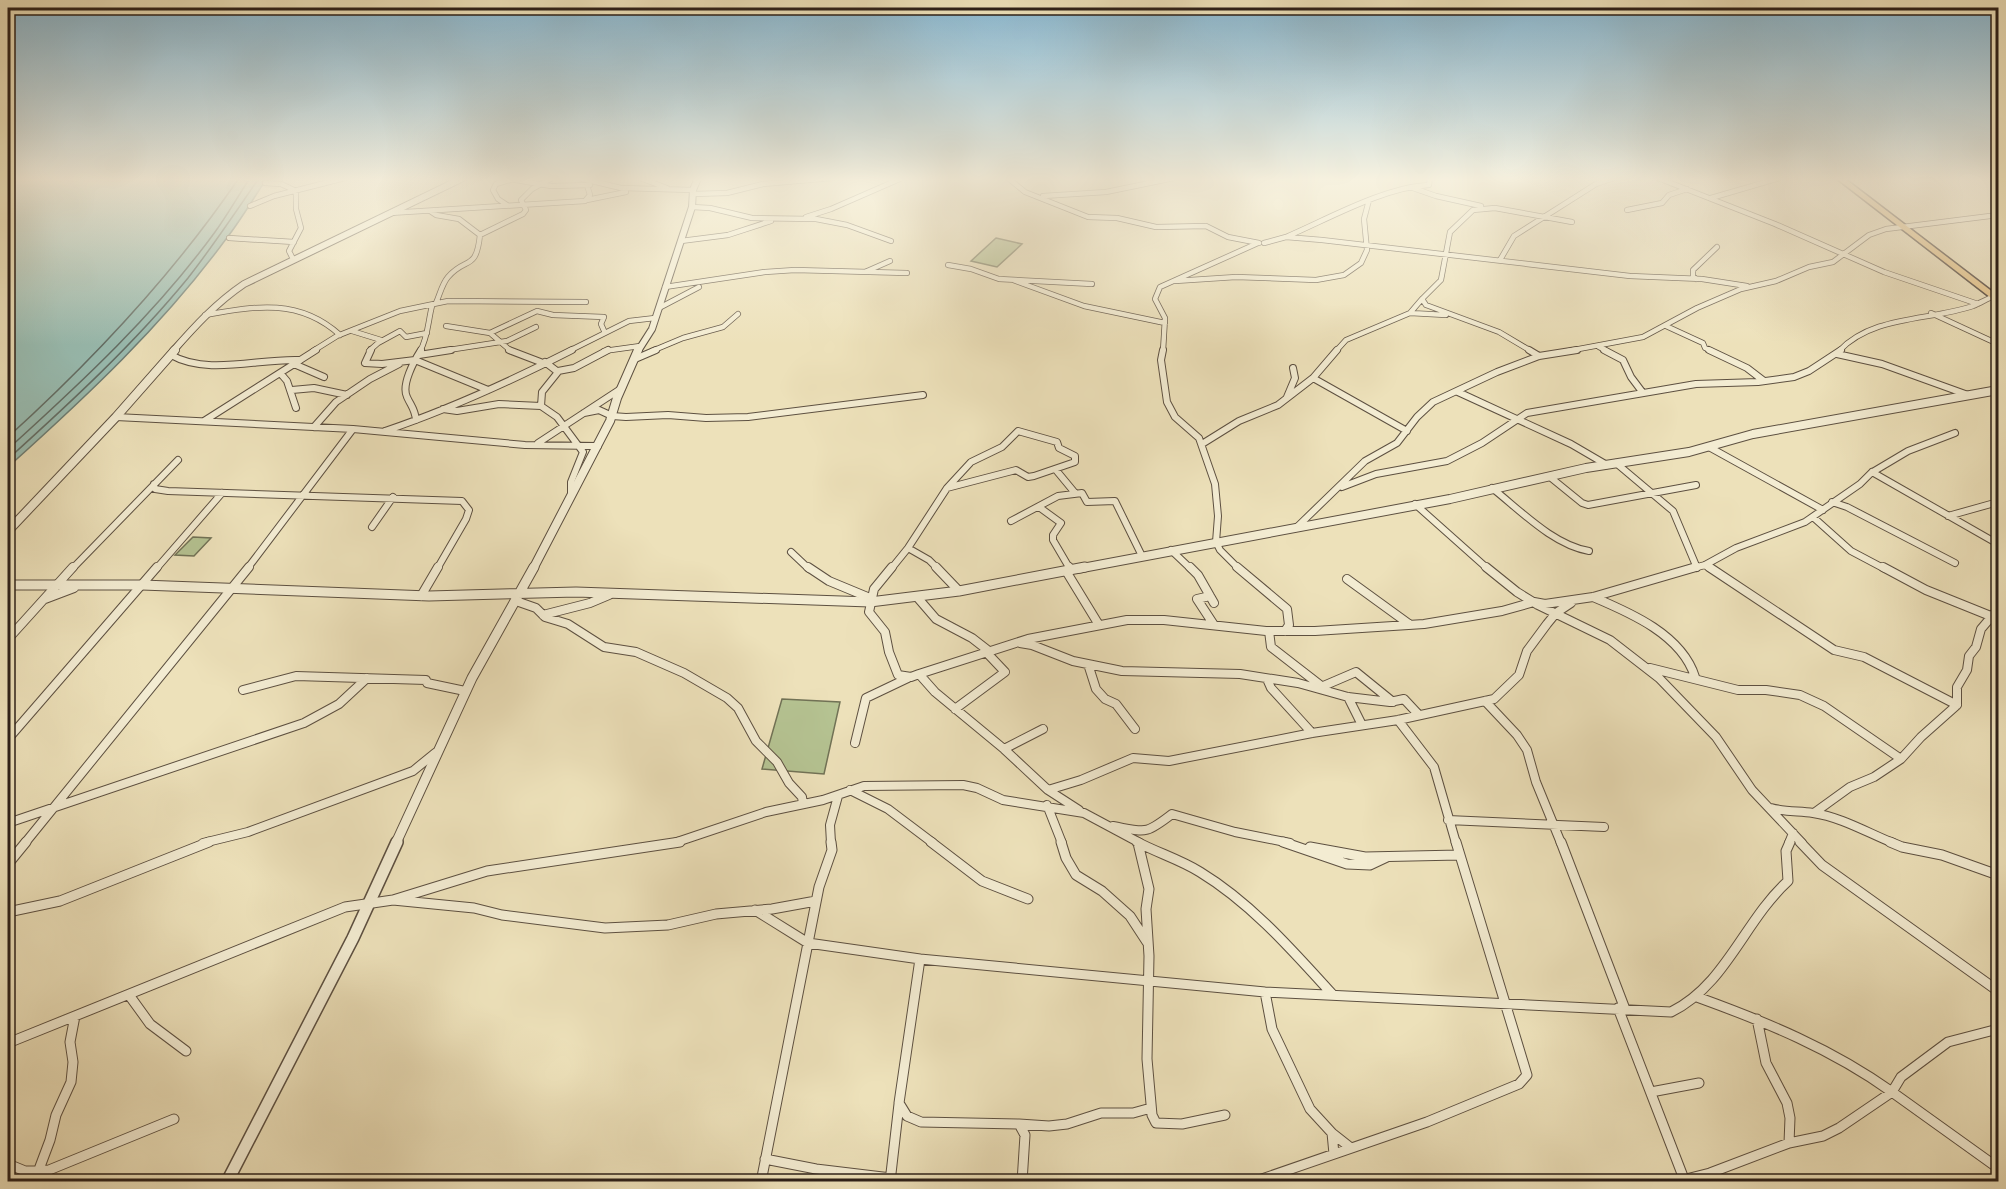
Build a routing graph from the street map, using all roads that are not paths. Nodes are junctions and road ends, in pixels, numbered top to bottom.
1 (298, 233) edge
2 (347, 233) edge
3 (483, 233) edge
4 (683, 233) edge
5 (733, 233) edge
6 (870, 233) edge
7 (1219, 233) edge
8 (1294, 233) edge
9 (1366, 233) edge
10 (1450, 233) edge
11 (1518, 233) edge
12 (1794, 233) edge
13 (1875, 233) edge
14 (1912, 233) edge
15 (480, 235) joint
16 (1286, 237) junction
17 (229, 238) dead end
18 (1303, 239) junction
19 (681, 241) junction
20 (891, 241) dead end
21 (294, 242) junction
22 (1261, 243) junction
23 (1368, 246) junction
24 (1717, 247) dead end
25 (1445, 254) junction
26 (1844, 254) junction
27 (293, 259) junction
28 (1500, 260) junction
29 (890, 261) dead end
30 (948, 265) dead end
31 (862, 273) junction
32 (907, 273) dead end
33 (1696, 279) junction
34 (1013, 280) junction
35 (1172, 281) junction
36 (708, 283) junction
37 (1092, 284) dead end
38 (1749, 286) junction
39 (665, 287) junction
40 (1996, 295) edge
41 (1422, 300) junction
42 (586, 302) dead end
43 (1978, 304) junction
44 (434, 305) junction
45 (659, 308) junction
46 (1410, 313) junction
47 (1931, 313) junction
48 (738, 314) dead end
49 (205, 315) junction
50 (1455, 315) junction
51 (656, 318) junction
52 (1165, 323) junction
53 (446, 326) dead end
54 (1666, 326) junction
55 (536, 327) dead end
56 (352, 331) junction
57 (427, 333) junction
58 (490, 333) junction
59 (605, 333) junction
60 (340, 335) junction
61 (381, 340) junction
62 (503, 342) junction
63 (1998, 344) edge
64 (640, 346) junction
65 (1599, 347) junction
66 (1837, 354) junction
67 (171, 355) junction
68 (1539, 356) junction
69 (417, 358) junction
70 (635, 359) junction
71 (297, 362) junction
72 (544, 362) junction
73 (401, 363) junction
74 (1293, 368) dead end
75 (558, 371) junction
76 (281, 374) junction
77 (324, 377) dead end
78 (1313, 378) junction
79 (1764, 381) junction
80 (622, 388) junction
81 (292, 390) junction
82 (488, 390) junction
83 (1998, 390) edge
84 (1458, 392) junction
85 (1643, 393) junction
86 (347, 394) junction
87 (923, 395) dead end
88 (1968, 395) junction
89 (1287, 397) junction
90 (541, 406) junction
91 (296, 408) dead end
92 (443, 409) junction
93 (584, 413) junction
94 (612, 416) junction
95 (116, 417) junction
96 (416, 420) junction
97 (1516, 420) junction
98 (204, 422) junction
99 (565, 426) junction
100 (314, 427) junction
101 (353, 429) junction
102 (385, 431) junction
103 (1407, 431) junction
104 (1955, 433) dead end
105 (536, 444) junction
106 (1202, 444) junction
107 (578, 446) junction
108 (598, 446) junction
109 (1709, 447) junction
110 (178, 460) dead end
111 (1612, 464) junction
112 (1056, 470) junction
113 (1872, 472) junction
114 (1550, 477) junction
115 (1866, 478) junction
116 (1882, 480) junction
117 (154, 484) junction
118 (1696, 484) dead end
119 (947, 488) junction
120 (1492, 488) junction
121 (1337, 489) junction
122 (168, 491) junction
123 (222, 493) junction
124 (571, 493) junction
125 (1075, 493) junction
126 (1654, 494) junction
127 (302, 496) junction
128 (142, 497) junction
129 (393, 497) junction
130 (1832, 502) junction
131 (1998, 502) edge
132 (1415, 504) junction
133 (1039, 507) junction
134 (1823, 510) junction
135 (1947, 516) junction
136 (1813, 520) junction
137 (1011, 521) dead end
138 (372, 527) dead end
139 (1296, 528) junction
140 (8, 531) edge
141 (1216, 542) junction
142 (1998, 544) edge
143 (908, 548) junction
144 (1171, 550) junction
145 (1589, 551) dead end
146 (790, 552) dead end
147 (1142, 556) junction
148 (1955, 563) dead end
149 (1701, 566) junction
150 (1068, 570) junction
151 (1347, 579) dead end
152 (57, 584) junction
153 (8, 585) edge
154 (84, 585) junction
155 (142, 585) junction
156 (233, 588) junction
157 (959, 591) junction
158 (1517, 592) junction
159 (609, 595) junction
160 (421, 596) junction
161 (518, 596) junction
162 (917, 597) junction
163 (1593, 597) junction
164 (870, 600) junction
165 (1574, 601) junction
166 (40, 602) junction
167 (1536, 604) junction
168 (1518, 606) junction
169 (1998, 609) edge
170 (1556, 613) junction
171 (543, 615) junction
172 (1994, 619) edge
173 (1409, 624) junction
174 (1547, 624) junction
175 (1099, 625) junction
176 (1214, 625) junction
177 (1269, 631) junction
178 (1285, 631) junction
179 (8, 639) edge
180 (1018, 643) junction
181 (988, 653) junction
182 (1088, 664) junction
183 (1645, 666) junction
184 (915, 676) junction
185 (1695, 677) junction
186 (367, 678) junction
187 (1267, 679) junction
188 (1320, 688) junction
189 (243, 690) dead end
190 (465, 691) junction
191 (1348, 697) junction
192 (1485, 701) junction
193 (1393, 702) junction
194 (1957, 705) junction
195 (955, 709) junction
196 (1418, 714) junction
197 (1398, 720) junction
198 (1362, 725) junction
199 (1043, 729) dead end
200 (1135, 729) dead end
201 (1312, 733) junction
202 (8, 739) edge
203 (855, 743) dead end
204 (1004, 749) junction
205 (437, 751) junction
206 (1901, 759) junction
207 (850, 790) junction
208 (1048, 790) junction
209 (838, 796) junction
210 (803, 804) junction
211 (1047, 805) junction
212 (53, 807) junction
213 (1768, 807) junction
214 (1084, 813) junction
215 (1814, 813) junction
216 (1448, 820) junction
217 (8, 823) edge
218 (1108, 825) junction
219 (1554, 825) junction
220 (1604, 827) dead end
221 (1792, 833) junction
222 (1138, 843) junction
223 (1459, 855) junction
224 (8, 864) edge
225 (1998, 875) edge
226 (1028, 899) dead end
227 (393, 900) junction
228 (816, 901) junction
229 (369, 904) junction
230 (755, 910) junction
231 (8, 912) edge
232 (808, 943) junction
233 (1149, 944) junction
234 (920, 958) junction
235 (1148, 981) junction
236 (1998, 991) edge
237 (1265, 992) junction
238 (1332, 994) junction
239 (129, 995) junction
240 (1697, 997) junction
241 (1505, 1004) junction
242 (1622, 1008) junction
243 (75, 1016) junction
244 (1757, 1019) junction
245 (1998, 1029) edge
246 (8, 1043) edge
247 (186, 1052) dead end
248 (1699, 1083) dead end
249 (1651, 1092) junction
250 (1892, 1092) junction
251 (899, 1103) junction
252 (1151, 1108) junction
253 (1224, 1115) dead end
254 (174, 1119) dead end
255 (1019, 1124) junction
256 (1332, 1133) junction
257 (1789, 1143) junction
258 (1351, 1148) junction
259 (1334, 1154) junction
260 (765, 1158) junction
261 (8, 1164) edge
262 (1998, 1168) edge
263 (38, 1172) junction
264 (25, 1176) edge
265 (890, 1180) edge
266 (1679, 1180) edge
267 (227, 1182) edge
268 (760, 1182) edge
269 (1022, 1182) edge
270 (1253, 1182) edge

1 - 21 street
2 - 27 street
3 - 15 street
4 - 19 street
5 - 19 street
6 - 20 street
7 - 22 street
8 - 16 street
9 - 23 street
10 - 25 street
11 - 28 street
12 - 26 street
13 - 26 street
14 - 40 highway
15 - 44 street
16 - 18 street
16 - 22 street
17 - 21 street
18 - 22 street
18 - 23 street
19 - 39 street
21 - 27 street
22 - 35 street
23 - 25 street
23 - 35 street
24 - 33 street
25 - 28 street
25 - 41 street
26 - 38 street
26 - 43 street
27 - 49 street
28 - 33 street
29 - 31 street
30 - 34 street
31 - 32 street
31 - 36 street
33 - 38 street
34 - 37 street
34 - 52 street
35 - 52 street
36 - 39 street
36 - 45 street
38 - 54 street
39 - 45 street
40 - 43 street
41 - 46 street
41 - 50 street
42 - 44 street
43 - 47 street
44 - 56 street
44 - 57 street
45 - 51 street
46 - 50 street
46 - 78 street
47 - 63 street
47 - 66 street
48 - 70 street
49 - 60 street
49 - 67 street
50 - 68 street
51 - 59 street
51 - 64 street
52 - 106 street
53 - 58 street
54 - 65 street
54 - 79 street
55 - 62 street
56 - 60 street
56 - 61 street
57 - 61 street
57 - 69 street
58 - 59 street
58 - 62 street
59 - 72 street
60 - 71 street
61 - 73 street
62 - 69 street
62 - 72 street
64 - 70 street
64 - 75 street
65 - 68 street
65 - 85 street
66 - 79 street
66 - 88 street
67 - 71 street
67 - 95 street
68 - 84 street
69 - 73 street
69 - 82 street
69 - 96 street
70 - 80 street
71 - 76 street
71 - 77 street
72 - 75 street
72 - 82 street
73 - 86 street
74 - 89 street
75 - 90 street
76 - 81 street
76 - 98 street
78 - 89 street
78 - 103 street
79 - 85 street
80 - 93 street
80 - 94 street
81 - 86 street
81 - 91 street
82 - 92 street
83 - 88 street
84 - 97 street
84 - 103 street
85 - 97 street
86 - 100 street
87 - 94 street
88 - 109 street
89 - 106 street
90 - 92 street
90 - 99 street
92 - 96 street
93 - 94 street
93 - 99 street
94 - 108 street
95 - 98 street
95 - 140 street
96 - 102 street
97 - 111 street
97 - 121 street
98 - 100 street
99 - 105 street
99 - 107 street
100 - 101 street
101 - 102 street
101 - 127 street
102 - 105 street
103 - 121 street
104 - 113 street
105 - 107 street
106 - 141 street
107 - 108 street
107 - 124 street
108 - 124 street
109 - 111 street
109 - 134 street
110 - 117 street
111 - 114 street
111 - 126 street
112 - 119 street
112 - 119 street
112 - 125 street
113 - 115 street
113 - 116 street
114 - 120 street
114 - 126 street
115 - 116 street
115 - 130 street
116 - 135 street
117 - 122 street
117 - 128 street
118 - 126 street
119 - 143 street
120 - 132 street
120 - 145 street
121 - 139 street
122 - 123 street
122 - 128 street
123 - 127 street
123 - 155 street
124 - 161 street
125 - 133 street
125 - 147 street
126 - 149 street
127 - 129 street
127 - 156 street
128 - 152 street
129 - 138 street
129 - 160 street
130 - 134 street
130 - 148 street
131 - 135 street
132 - 139 street
132 - 158 street
133 - 137 street
133 - 150 street
134 - 136 street
135 - 142 street
136 - 149 street
136 - 172 street
139 - 141 street
141 - 144 street
141 - 178 street
143 - 157 street
143 - 164 street
144 - 147 street
144 - 176 street
146 - 164 street
147 - 150 street
149 - 163 street
149 - 194 street
150 - 157 street
150 - 175 street
151 - 173 street
152 - 153 street
152 - 154 street
152 - 166 street
154 - 155 street
154 - 166 street
155 - 156 street
155 - 202 street
156 - 160 street
156 - 212 street
157 - 162 street
158 - 167 street
158 - 168 street
159 - 161 street
159 - 164 street
159 - 171 street
160 - 161 street
161 - 171 street
161 - 190 street
162 - 164 street
162 - 181 street
163 - 165 street
163 - 185 street
164 - 184 street
165 - 167 street
165 - 170 street
166 - 179 street
167 - 168 street
167 - 170 street
167 - 174 street
168 - 173 street
169 - 172 street
170 - 174 street
170 - 183 street
171 - 210 street
172 - 194 street
173 - 178 street
174 - 192 street
175 - 176 street
175 - 180 street
176 - 177 street
177 - 178 street
177 - 188 street
180 - 181 street
180 - 182 street
181 - 184 street
181 - 195 street
182 - 187 street
182 - 200 street
183 - 185 street
183 - 213 street
184 - 195 street
184 - 203 street
185 - 206 street
186 - 189 street
186 - 190 street
186 - 212 street
187 - 188 street
187 - 201 street
188 - 191 street
188 - 193 street
190 - 205 street
191 - 193 street
191 - 198 street
192 - 196 street
192 - 219 street
193 - 196 street
194 - 206 street
195 - 204 street
196 - 197 street
197 - 198 street
197 - 216 street
198 - 201 street
199 - 204 street
201 - 208 street
204 - 208 street
205 - 229 street
205 - 231 street
206 - 215 street
207 - 209 street
207 - 211 street
207 - 226 street
208 - 214 street
209 - 210 street
209 - 228 street
210 - 227 street
211 - 214 street
211 - 233 street
212 - 217 street
212 - 224 street
213 - 215 street
213 - 221 street
214 - 218 street
215 - 225 street
216 - 219 street
216 - 223 street
218 - 222 street
218 - 223 street
219 - 220 street
219 - 242 street
221 - 236 street
221 - 240 street
222 - 233 street
222 - 238 street
223 - 241 street
227 - 229 street
227 - 230 street
228 - 230 street
228 - 232 street
229 - 239 street
229 - 267 street
230 - 232 street
232 - 234 street
232 - 260 street
233 - 235 street
234 - 235 street
234 - 251 street
235 - 237 street
235 - 252 street
237 - 238 street
237 - 256 street
238 - 241 street
239 - 243 street
239 - 247 street
240 - 242 street
240 - 244 street
241 - 242 street
241 - 258 street
242 - 249 street
243 - 246 street
243 - 263 street
244 - 250 street
244 - 257 street
245 - 250 street
248 - 249 street
249 - 266 street
250 - 257 street
250 - 262 street
251 - 255 street
251 - 265 street
252 - 253 street
252 - 255 street
254 - 263 street
255 - 269 street
256 - 258 street
256 - 259 street
257 - 266 street
258 - 259 street
259 - 270 street
260 - 265 street
260 - 268 street
261 - 264 street
263 - 264 street

